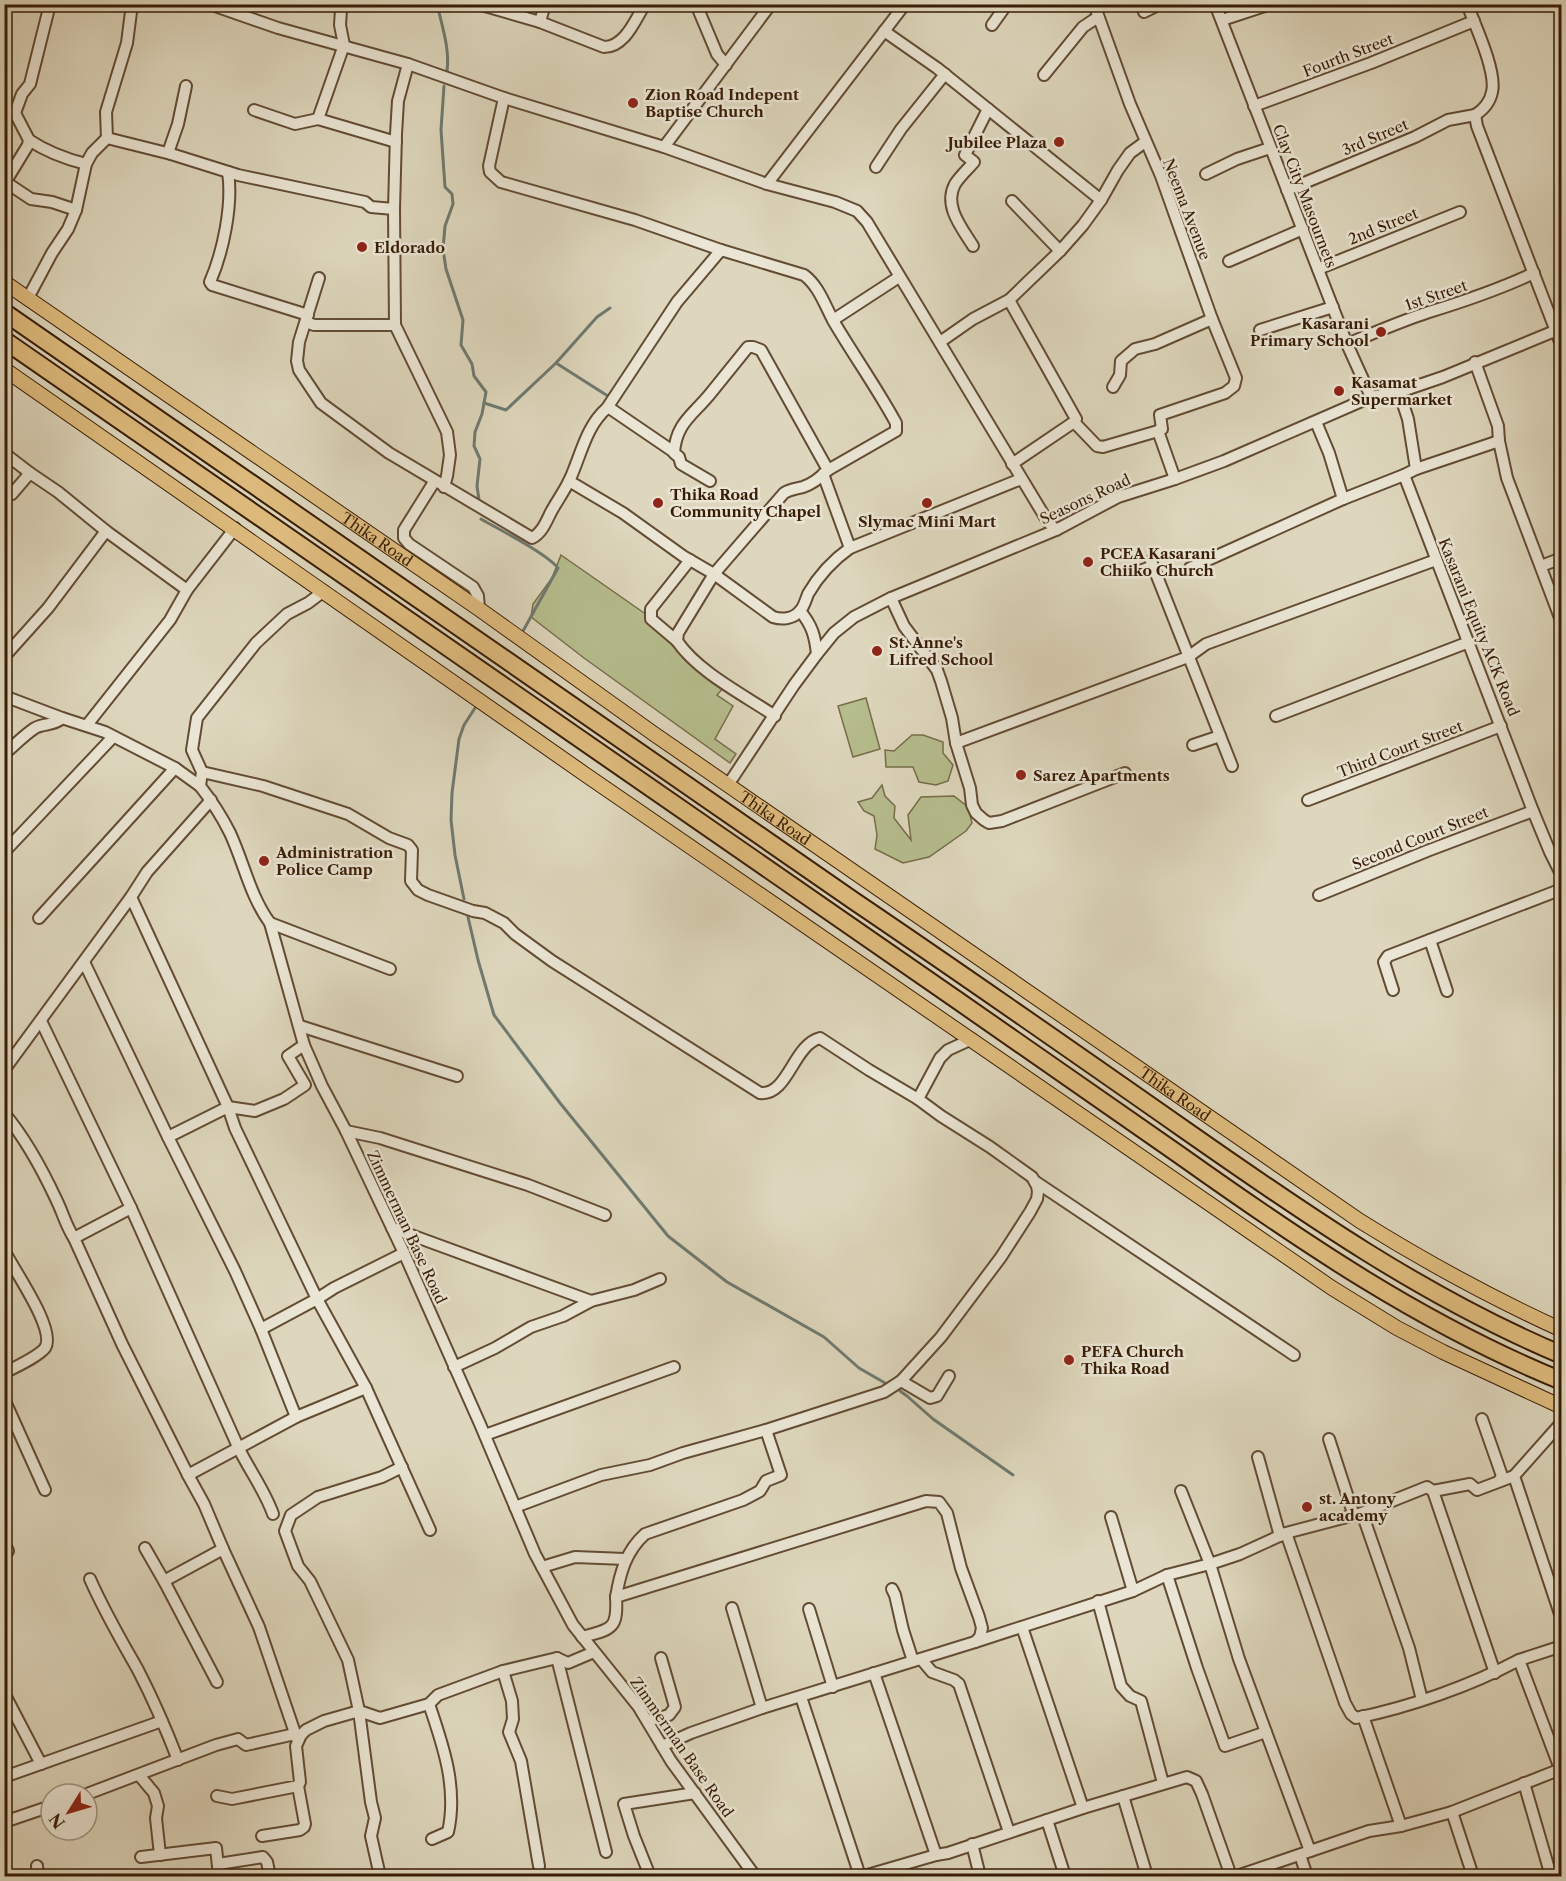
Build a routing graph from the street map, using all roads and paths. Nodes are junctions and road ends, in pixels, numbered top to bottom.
1 (50, 4) edge
2 (132, 4) edge
3 (209, 4) edge
4 (343, 4) edge
5 (478, 4) edge
6 (545, 4) edge
7 (645, 4) edge
8 (696, 4) edge
9 (771, 4) edge
10 (904, 4) edge
11 (1007, 4) edge
12 (1094, 4) edge
13 (1160, 4) edge
14 (1215, 4) edge
15 (1270, 4) edge
16 (1467, 4) edge
17 (1144, 12) dead end
18 (1098, 16) junction
19 (1222, 20) junction
20 (1473, 21) junction
21 (540, 22) junction
22 (992, 25) dead end
23 (884, 31) junction
24 (344, 45) junction
25 (408, 64) junction
26 (726, 65) junction
27 (945, 74) junction
28 (1044, 75) dead end
29 (186, 86) dead end
30 (504, 98) junction
31 (1254, 106) junction
32 (987, 109) junction
33 (254, 110) dead end
34 (1475, 115) junction
35 (318, 119) junction
36 (107, 138) junction
37 (29, 140) junction
38 (396, 142) junction
39 (1145, 142) junction
40 (664, 147) junction
41 (1270, 148) junction
42 (171, 154) junction
43 (86, 164) junction
44 (876, 167) dead end
45 (228, 172) junction
46 (1206, 174) dead end
47 (5, 181) edge
48 (767, 184) junction
49 (1287, 190) junction
50 (1101, 200) junction
51 (1011, 201) dead end
52 (394, 209) junction
53 (76, 210) junction
54 (1460, 212) dead end
55 (1303, 229) junction
56 (973, 246) dead end
57 (721, 250) junction
58 (1060, 251) junction
59 (1229, 261) dead end
60 (1318, 269) junction
61 (1534, 273) junction
62 (899, 277) junction
63 (319, 278) dead end
64 (4, 282) edge
65 (28, 298) junction
66 (1009, 300) junction
67 (1333, 307) junction
68 (4, 312) edge
69 (307, 318) junction
70 (833, 320) junction
71 (1212, 320) junction
72 (395, 325) junction
73 (1558, 329) edge
74 (1260, 330) dead end
75 (4, 340) edge
76 (940, 342) junction
77 (1347, 344) junction
78 (1562, 347) edge
79 (1475, 362) junction
80 (4, 369) edge
81 (1113, 387) dead end
82 (1399, 392) junction
83 (1371, 396) junction
84 (608, 407) junction
85 (1074, 422) junction
86 (1316, 422) junction
87 (1158, 430) junction
88 (1499, 441) junction
89 (674, 452) junction
90 (4, 453) edge
91 (1012, 464) junction
92 (1416, 469) junction
93 (826, 472) junction
94 (30, 473) junction
95 (1404, 476) junction
96 (1021, 479) junction
97 (1175, 479) junction
98 (569, 481) junction
99 (710, 482) dead end
100 (439, 484) junction
101 (4, 495) edge
102 (1343, 499) junction
103 (235, 528) junction
104 (1056, 530) junction
105 (106, 531) junction
106 (850, 548) junction
107 (1562, 558) edge
108 (690, 560) junction
109 (1436, 560) junction
110 (1541, 566) junction
111 (1190, 568) dead end
112 (1140, 571) dead end
113 (714, 574) junction
114 (187, 590) junction
115 (324, 591) junction
116 (891, 598) junction
117 (479, 609) junction
118 (800, 611) junction
119 (1562, 623) edge
120 (677, 641) junction
121 (1469, 642) junction
122 (817, 654) junction
123 (4, 657) edge
124 (1188, 657) junction
125 (4, 696) edge
126 (775, 716) junction
127 (1276, 716) dead end
128 (62, 718) junction
129 (87, 725) junction
130 (1502, 726) junction
131 (1220, 736) junction
132 (113, 737) junction
133 (956, 743) junction
134 (1193, 745) dead end
135 (4, 754) edge
136 (1232, 766) dead end
137 (175, 768) junction
138 (202, 772) junction
139 (1125, 773) dead end
140 (728, 785) junction
141 (200, 786) junction
142 (211, 800) junction
143 (1308, 800) dead end
144 (1533, 811) junction
145 (8, 848) dead end
146 (1562, 876) edge
147 (1562, 889) edge
148 (1319, 896) dead end
149 (131, 897) junction
150 (39, 918) dead end
151 (270, 923) junction
152 (1430, 940) junction
153 (84, 962) junction
154 (390, 969) dead end
155 (1393, 990) dead end
156 (1447, 991) dead end
157 (41, 1021) junction
158 (300, 1026) junction
159 (972, 1039) junction
160 (304, 1045) junction
161 (4, 1070) edge
162 (457, 1076) dead end
163 (918, 1099) junction
164 (228, 1107) junction
165 (4, 1113) edge
166 (346, 1131) junction
167 (168, 1137) junction
168 (1035, 1182) junction
169 (131, 1208) junction
170 (605, 1215) dead end
171 (392, 1228) junction
172 (74, 1238) junction
173 (4, 1250) edge
174 (404, 1252) junction
175 (660, 1279) dead end
176 (317, 1299) junction
177 (591, 1301) junction
178 (261, 1329) junction
179 (1562, 1330) edge
180 (1294, 1355) dead end
181 (1562, 1355) edge
182 (454, 1366) junction
183 (674, 1367) dead end
184 (4, 1373) edge
185 (949, 1376) dead end
186 (1562, 1381) edge
187 (901, 1382) junction
188 (366, 1388) junction
189 (4, 1400) edge
190 (1562, 1407) edge
191 (296, 1417) junction
192 (1482, 1419) dead end
193 (1562, 1422) edge
194 (766, 1430) junction
195 (485, 1435) junction
196 (1329, 1439) dead end
197 (238, 1449) junction
198 (1258, 1458) dead end
199 (402, 1467) junction
200 (188, 1474) junction
201 (1514, 1476) junction
202 (1499, 1481) junction
203 (45, 1490) dead end
204 (1181, 1491) dead end
205 (1433, 1491) junction
206 (515, 1507) junction
207 (273, 1514) dead end
208 (1358, 1514) junction
209 (1111, 1517) dead end
210 (430, 1530) dead end
211 (1283, 1534) junction
212 (145, 1548) dead end
213 (223, 1549) junction
214 (625, 1559) junction
215 (1210, 1564) junction
216 (542, 1567) junction
217 (1167, 1575) junction
218 (90, 1579) dead end
219 (164, 1581) junction
220 (892, 1589) dead end
221 (1133, 1591) junction
222 (616, 1597) junction
223 (1098, 1601) junction
224 (732, 1608) dead end
225 (809, 1609) dead end
226 (1562, 1620) edge
227 (1022, 1627) junction
228 (582, 1637) junction
229 (975, 1642) junction
230 (1561, 1646) edge
231 (594, 1653) junction
232 (557, 1658) junction
233 (661, 1658) dead end
234 (917, 1660) junction
235 (1519, 1660) junction
236 (503, 1671) junction
237 (874, 1673) junction
238 (1495, 1673) junction
239 (217, 1682) dead end
240 (833, 1687) junction
241 (4, 1694) edge
242 (801, 1697) junction
243 (1422, 1700) junction
244 (429, 1704) junction
245 (762, 1708) junction
246 (359, 1711) junction
247 (1363, 1716) junction
248 (162, 1721) junction
249 (648, 1721) junction
250 (1266, 1732) junction
251 (296, 1737) junction
252 (662, 1746) junction
253 (178, 1760) junction
254 (41, 1764) junction
255 (1562, 1774) edge
256 (139, 1775) junction
257 (4, 1777) edge
258 (1163, 1783) junction
259 (1524, 1783) junction
260 (298, 1786) junction
261 (99, 1790) edge
262 (696, 1793) junction
263 (217, 1796) dead end
264 (1123, 1796) junction
265 (1083, 1808) junction
266 (39, 1810) edge
267 (1452, 1812) junction
268 (1047, 1820) junction
269 (4, 1822) edge
270 (1401, 1826) junction
271 (1009, 1833) junction
272 (262, 1836) dead end
273 (432, 1839) dead end
274 (972, 1844) junction
275 (606, 1852) dead end
276 (1305, 1853) junction
277 (160, 1855) junction
278 (936, 1855) junction
279 (141, 1857) dead end
280 (218, 1864) junction
281 (539, 1866) dead end
282 (889, 1873) edge
283 (219, 1876) edge
284 (270, 1876) edge
285 (380, 1876) edge
286 (650, 1876) edge
287 (755, 1876) edge
288 (862, 1876) edge
289 (980, 1876) edge
290 (1065, 1876) edge
291 (1147, 1876) edge
292 (1231, 1876) edge
293 (1237, 1876) edge
294 (1307, 1876) edge
295 (1473, 1876) edge
296 (1551, 1876) edge

1 - 37 street
2 - 36 street
3 - 24 street
4 - 24 street
5 - 21 street
6 - 21 street
7 - 21 street
8 - 26 street
9 - 26 street
10 - 23 street
11 - 22 street
12 - 18 street, Neema Avenue
13 - 17 street
14 - 19 street, Clay City Masournets
15 - 19 street
16 - 20 street
18 - 28 street
18 - 39 street, Neema Avenue
19 - 31 street, Clay City Masournets
20 - 31 street, Fourth Street
20 - 34 street
23 - 27 street
23 - 48 street
24 - 25 street
24 - 35 street
25 - 30 street
25 - 38 street
26 - 40 street
27 - 32 street
27 - 44 street
29 - 42 street
30 - 40 street
30 - 57 street
31 - 41 street, Clay City Masournets
32 - 50 street
32 - 56 street
33 - 35 street
34 - 49 street, 3rd Street
34 - 61 street
35 - 38 street
36 - 42 street
36 - 43 street
37 - 43 street
37 - 47 street
38 - 52 street
39 - 50 street
39 - 71 street, Neema Avenue
40 - 48 street
41 - 46 street
41 - 49 street, Clay City Masournets
42 - 45 street
43 - 53 street
45 - 52 street
45 - 69 street
47 - 53 street
48 - 62 street
49 - 55 street, Clay City Masournets
50 - 58 street
51 - 58 street
52 - 72 street
53 - 65 street
54 - 60 street, 2nd Street
55 - 59 street
55 - 60 street, Clay City Masournets
57 - 70 street
57 - 84 street
58 - 66 street
60 - 67 street, Clay City Masournets
61 - 73 street
61 - 77 street, 1st Street
62 - 70 street
62 - 76 street
63 - 69 street
64 - 65 main road, Thika Road
65 - 117 main road, Thika Road
66 - 76 street
66 - 85 street
67 - 74 street
67 - 77 street, Clay City Masournets
68 - 181 highway, Thika Road
69 - 72 street
69 - 100 street
70 - 93 street
71 - 81 street
71 - 87 street, Neema Avenue
72 - 100 street
73 - 78 street
73 - 79 street, Seasons Road
75 - 186 highway
76 - 91 street
77 - 83 street, Clay City Masournets
79 - 82 street, Seasons Road
79 - 88 street
80 - 103 main road
82 - 83 street, Seasons Road
82 - 92 street
83 - 86 street, Seasons Road
84 - 89 street
84 - 98 street
85 - 87 street
85 - 91 street
86 - 97 street, Seasons Road
86 - 102 street
87 - 97 street
88 - 92 street
88 - 110 street
89 - 93 street
89 - 99 street
90 - 94 street
91 - 96 street
92 - 95 street
93 - 106 street
93 - 113 street
94 - 101 street
94 - 105 street
95 - 102 street
95 - 109 street, Kasarani Equity ACK Road
96 - 104 street
96 - 106 street
97 - 104 street, Seasons Road
98 - 100 street
98 - 108 street
100 - 117 street
102 - 111 street
103 - 114 street
103 - 115 main road
104 - 116 street, Seasons Road
105 - 114 street
105 - 123 street
106 - 118 street
107 - 110 street
108 - 113 street
108 - 120 street
109 - 121 street, Kasarani Equity ACK Road
109 - 124 street
110 - 119 street
112 - 124 street
113 - 118 street
113 - 120 street
114 - 129 street
115 - 138 street
115 - 159 main road
116 - 122 street, Seasons Road
116 - 133 street
117 - 140 main road, Thika Road
118 - 122 street
120 - 126 street
121 - 127 street
121 - 130 street, Kasarani Equity ACK Road
122 - 126 street, Seasons Road
124 - 131 street
124 - 133 street
125 - 128 street, Zimmerman Base Road
126 - 140 street, Seasons Road
128 - 129 street, Zimmerman Base Road
128 - 135 street
129 - 132 street, Zimmerman Base Road
130 - 143 street, Third Court Street
130 - 144 street, Kasarani Equity ACK Road
131 - 134 street
131 - 136 street
132 - 137 street, Zimmerman Base Road
132 - 145 street
133 - 139 street
137 - 141 street, Zimmerman Base Road
137 - 150 street
138 - 141 street
138 - 163 street
140 - 179 main road, Thika Road
141 - 142 street, Zimmerman Base Road
142 - 149 street
142 - 151 street, Zimmerman Base Road
144 - 146 street, Kasarani Equity ACK Road
144 - 148 street, Second Court Street
147 - 152 street
149 - 153 street
149 - 164 street
151 - 154 street
151 - 158 street, Zimmerman Base Road
152 - 155 street
152 - 156 street
153 - 157 street
153 - 167 street
157 - 161 street
157 - 169 street
158 - 160 street, Zimmerman Base Road
158 - 162 street
159 - 163 street
159 - 190 main road
160 - 164 street
160 - 166 street, Zimmerman Base Road
163 - 168 street
164 - 167 street
164 - 176 street
165 - 172 street
166 - 170 street
166 - 171 street, Zimmerman Base Road
167 - 178 street
168 - 180 street
168 - 187 street
169 - 172 street
169 - 197 street
171 - 174 street, Zimmerman Base Road
171 - 177 street
172 - 200 street
173 - 184 street
174 - 176 street
174 - 182 street, Zimmerman Base Road
175 - 177 street
176 - 178 street
176 - 188 street
177 - 182 street
178 - 191 street
182 - 195 street, Zimmerman Base Road
183 - 195 street
185 - 187 street
187 - 194 street
188 - 191 street
188 - 199 street
189 - 203 street
191 - 197 street
192 - 202 street
193 - 201 street
194 - 206 street
194 - 214 street
195 - 206 street, Zimmerman Base Road
196 - 208 street
197 - 200 street
197 - 207 street
198 - 211 street
199 - 210 street
199 - 246 street
200 - 213 street
201 - 202 street
201 - 226 street
202 - 205 street
204 - 215 street
205 - 208 street
205 - 238 street
206 - 216 street, Zimmerman Base Road
208 - 211 street
208 - 243 street
209 - 221 street
211 - 215 street
211 - 247 street
212 - 219 street
213 - 219 street
213 - 251 street
214 - 216 street
214 - 222 street
215 - 217 street
215 - 250 street
216 - 228 street, Zimmerman Base Road
217 - 221 street
217 - 250 street
218 - 248 street
219 - 239 street
220 - 234 street
221 - 223 street
222 - 228 street
222 - 229 street
223 - 227 street
223 - 258 street
224 - 245 street
225 - 240 street
227 - 229 street
227 - 265 street
228 - 231 street, Zimmerman Base Road
229 - 234 street
230 - 235 street
231 - 232 street
231 - 249 street, Zimmerman Base Road
232 - 236 street
232 - 275 street
233 - 249 street
234 - 237 street
234 - 271 street
235 - 238 street
235 - 255 street
236 - 244 street
236 - 281 street
237 - 240 street
237 - 278 street
238 - 243 street
240 - 242 street
241 - 254 street
242 - 245 street
242 - 288 street
243 - 247 street
244 - 246 street
244 - 273 street
245 - 252 street
246 - 251 street
246 - 285 street
247 - 270 street
248 - 253 street
248 - 254 street
249 - 252 street, Zimmerman Base Road
250 - 276 street
251 - 253 street
251 - 260 street
252 - 262 street, Zimmerman Base Road
253 - 256 street
254 - 257 street
255 - 259 street
256 - 261 street
256 - 277 street
258 - 264 street
258 - 292 street
259 - 267 street
259 - 296 street
260 - 263 street
260 - 272 street
262 - 286 street
262 - 287 street, Zimmerman Base Road
264 - 265 street
264 - 291 street
265 - 268 street
266 - 269 street
267 - 270 street
267 - 295 street
268 - 271 street
268 - 290 street
270 - 276 street
271 - 274 street
274 - 278 street
274 - 289 street
276 - 293 street
276 - 294 street
277 - 279 street
277 - 280 street
278 - 282 street
280 - 283 street
280 - 284 street
282 - 288 street

